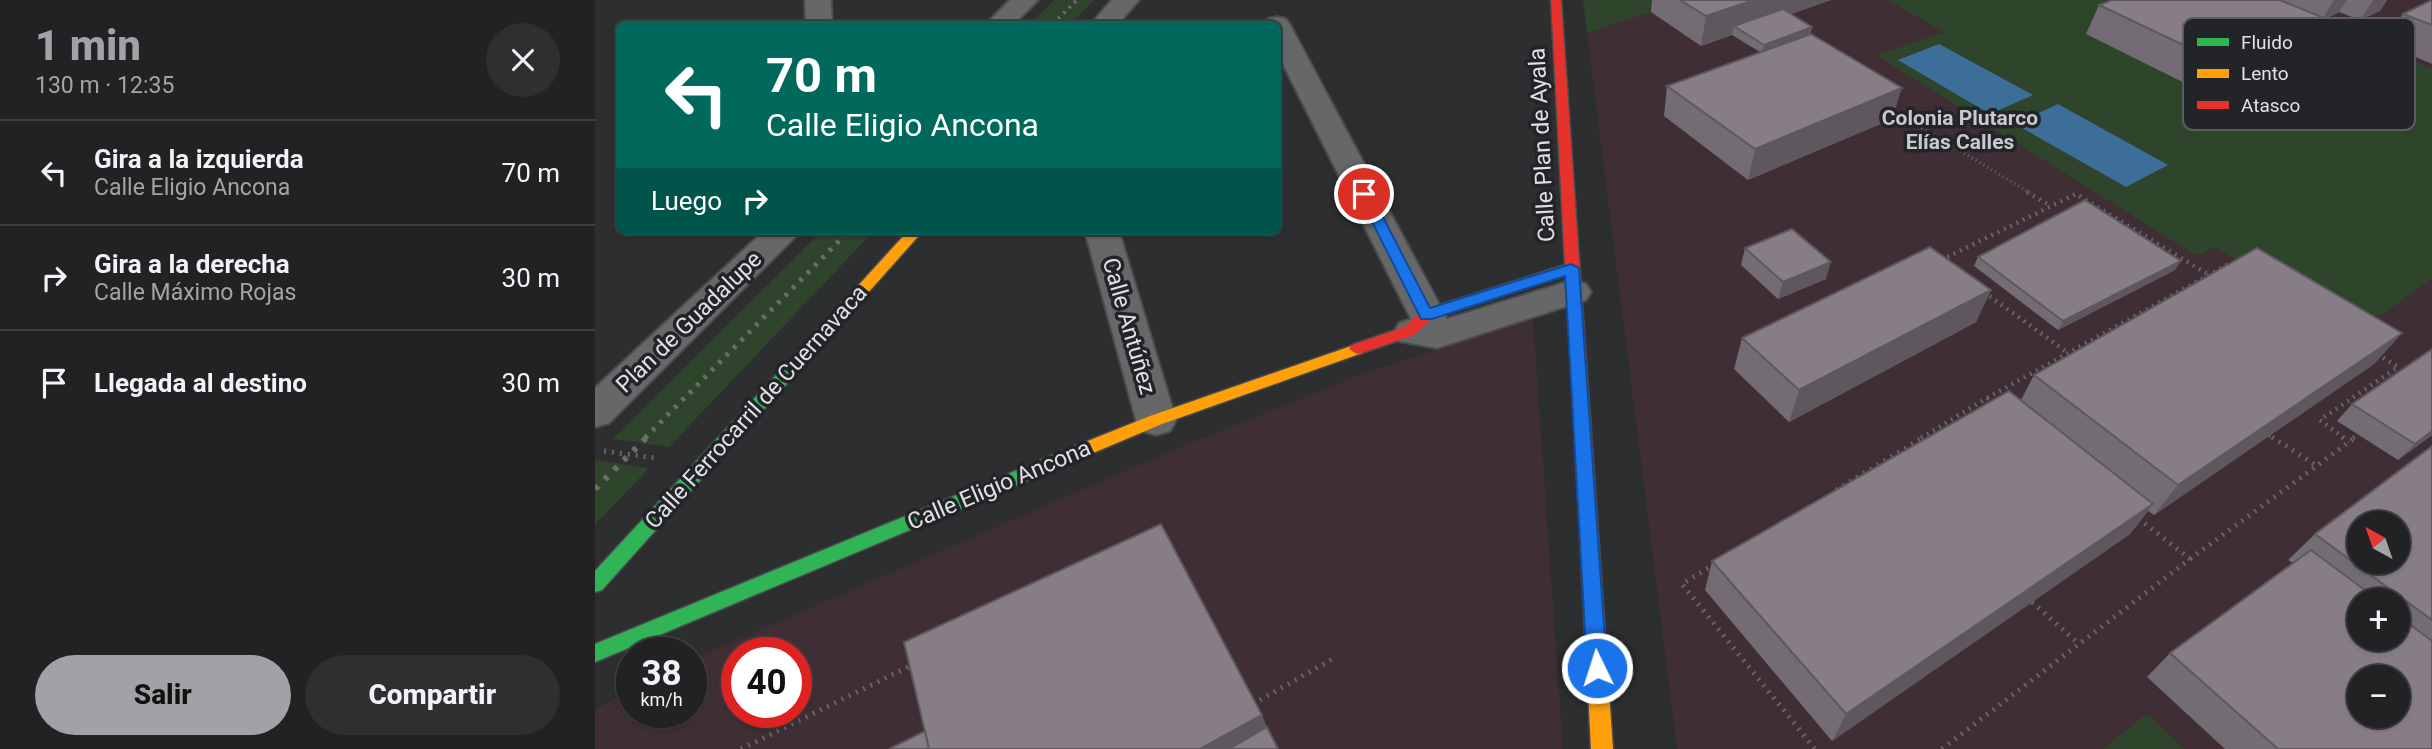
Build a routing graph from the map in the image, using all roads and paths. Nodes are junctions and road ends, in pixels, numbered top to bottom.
1 (818, 0) edge
2 (1025, 0) edge
3 (1126, 0) edge
4 (1265, 0) edge
5 (1556, 0) edge
6 (819, 21) edge
7 (1002, 21) edge
8 (1107, 21) edge
9 (1275, 21) edge
10 (1281, 33) edge
11 (1889, 108) edge
12 (2051, 206) junction
13 (780, 235) edge
14 (912, 235) edge
15 (1104, 235) edge
16 (1941, 260) junction
17 (1929, 266) edge
18 (1951, 268) edge
19 (2240, 271) edge
20 (2209, 275) junction
21 (1572, 280) junction
22 (1983, 291) edge
23 (1424, 327) junction
24 (2069, 353) junction
25 (2376, 353) edge
26 (1987, 398) junction
27 (1997, 407) edge
28 (595, 412) edge
29 (1156, 420) junction
30 (2269, 435) edge
31 (2358, 435) dead end
32 (2349, 442) junction
33 (600, 450) dead end
34 (661, 459) dead end
35 (2317, 466) junction
36 (1834, 491) edge
37 (2136, 517) edge
38 (2190, 559) junction
39 (1717, 563) edge
40 (595, 584) edge
41 (2032, 602) edge
42 (2079, 643) junction
43 (595, 653) edge
44 (1336, 657) dead end
45 (916, 663) edge
46 (1247, 692) edge
47 (1253, 704) junction
48 (1260, 716) edge
49 (741, 749) edge
50 (1602, 749) edge
51 (1815, 749) edge
52 (1942, 749) edge

1 - 6 street
2 - 7 street
3 - 8 street
4 - 9 street
5 - 21 street, Calle Plan de Ayala
10 - 23 street
11 - 12 path
12 - 16 path
12 - 20 path
13 - 28 street, Plan de Guadalupe
14 - 40 street, Calle Ferrocarril de Cuernavaca
15 - 29 street, Calle Antúñez
16 - 17 path
16 - 18 path
19 - 20 path
20 - 24 path
21 - 23 street, Calle Eligio Ancona
21 - 50 street, Calle Plan de Ayala
22 - 24 path
23 - 29 street, Calle Eligio Ancona
24 - 26 path
25 - 32 path
26 - 27 path
26 - 36 path
29 - 43 street, Calle Eligio Ancona
30 - 35 path
31 - 32 path
32 - 35 path
33 - 34 path
35 - 38 path
37 - 38 path
38 - 42 path
39 - 51 path
41 - 42 path
42 - 52 path
44 - 47 path
45 - 49 path
46 - 47 path
47 - 48 path

